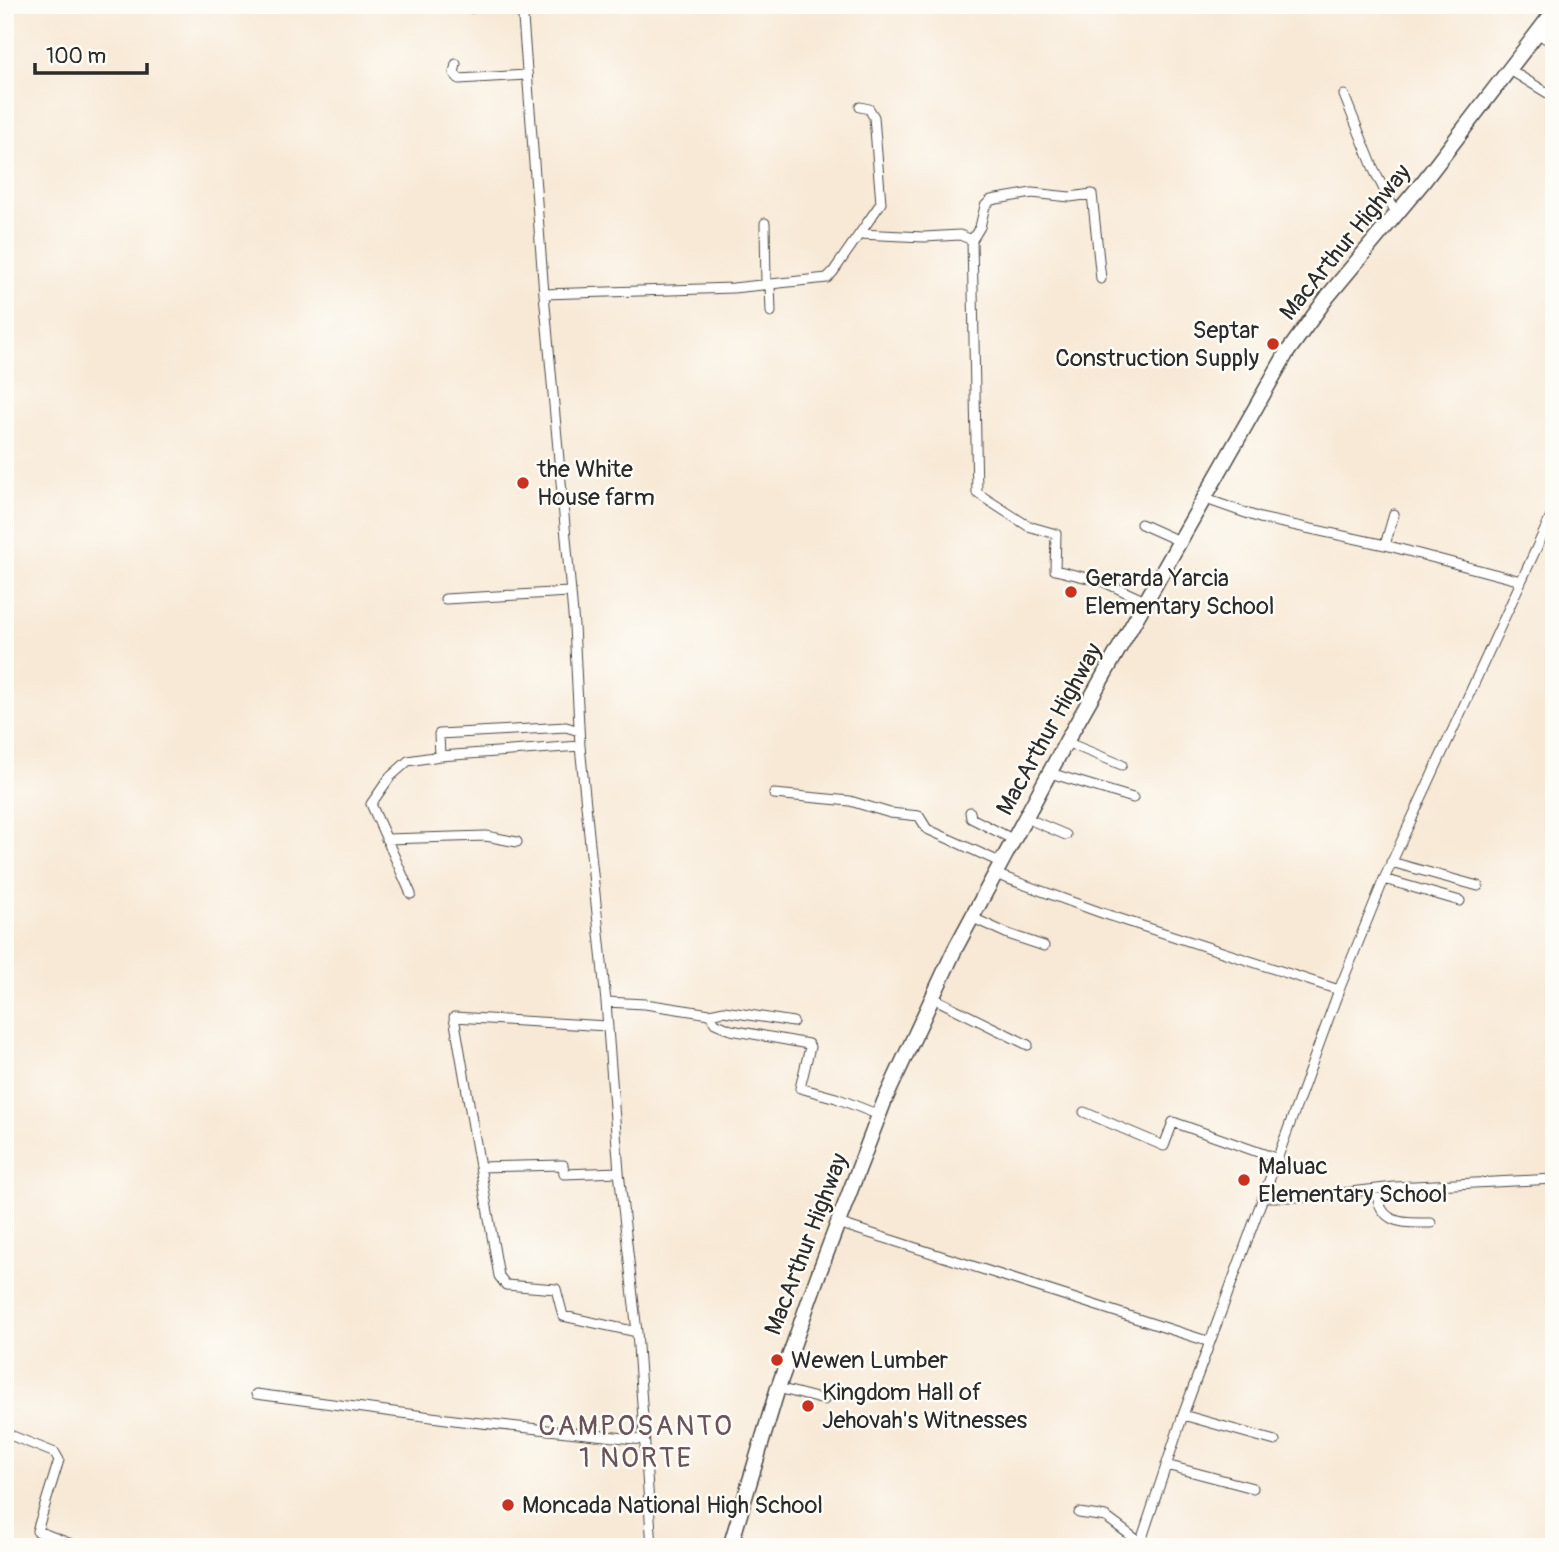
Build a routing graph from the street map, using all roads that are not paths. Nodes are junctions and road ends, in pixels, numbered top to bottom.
1 (522, 5) edge
2 (1554, 11) edge
3 (1537, 33) junction
4 (1554, 44) edge
5 (456, 64) dead end
6 (1510, 69) junction
7 (527, 75) junction
8 (1344, 95) dead end
9 (1554, 97) edge
10 (860, 107) dead end
11 (1396, 214) junction
12 (765, 223) dead end
13 (860, 234) junction
14 (972, 240) junction
15 (1101, 279) dead end
16 (768, 284) junction
17 (544, 294) junction
18 (771, 312) dead end
19 (1203, 498) junction
20 (1554, 510) edge
21 (1394, 514) dead end
22 (1141, 524) dead end
23 (1179, 541) junction
24 (1385, 545) junction
25 (1521, 581) junction
26 (569, 592) junction
27 (445, 599) dead end
28 (1146, 601) junction
29 (579, 732) junction
30 (1066, 742) junction
31 (580, 746) junction
32 (440, 756) junction
33 (1122, 765) dead end
34 (1050, 773) junction
35 (774, 794) dead end
36 (1133, 798) dead end
37 (970, 812) dead end
38 (1026, 818) junction
39 (1066, 835) dead end
40 (386, 839) junction
41 (1014, 840) junction
42 (517, 842) dead end
43 (1391, 862) junction
44 (999, 868) junction
45 (1384, 879) junction
46 (1478, 886) dead end
47 (411, 894) dead end
48 (1461, 901) dead end
49 (973, 918) junction
50 (1044, 946) dead end
51 (1339, 990) junction
52 (933, 998) junction
53 (606, 1002) junction
54 (710, 1014) junction
55 (793, 1022) dead end
56 (607, 1026) junction
57 (1028, 1045) dead end
58 (1084, 1112) dead end
59 (879, 1115) junction
60 (1278, 1159) junction
61 (480, 1167) junction
62 (620, 1172) junction
63 (1554, 1179) edge
64 (1376, 1190) junction
65 (1264, 1197) junction
66 (838, 1223) junction
67 (1431, 1223) dead end
68 (637, 1332) junction
69 (1210, 1342) junction
70 (778, 1388) junction
71 (256, 1394) dead end
72 (824, 1400) dead end
73 (1183, 1415) junction
74 (5, 1433) edge
75 (644, 1440) junction
76 (1275, 1441) dead end
77 (1166, 1465) junction
78 (1254, 1488) dead end
79 (1079, 1513) dead end
80 (1140, 1545) edge
81 (79, 1547) edge
82 (652, 1547) edge
83 (730, 1547) edge

1 - 7 street
2 - 3 highway, MacArthur Highway
3 - 4 street
3 - 6 highway, MacArthur Highway
5 - 7 street
6 - 9 street
6 - 11 highway, MacArthur Highway
7 - 17 street
8 - 11 street
10 - 13 street
11 - 19 highway, MacArthur Highway
12 - 16 street
13 - 14 street
13 - 16 street
14 - 15 street
14 - 28 street
16 - 17 street
16 - 18 street
17 - 26 street
19 - 23 highway, MacArthur Highway
19 - 24 street
20 - 25 street
21 - 24 street
22 - 23 street
23 - 28 highway, MacArthur Highway
24 - 25 street
25 - 43 street
26 - 27 street
26 - 29 street
28 - 30 highway, MacArthur Highway
29 - 31 street
29 - 32 street
30 - 33 street
30 - 34 highway, MacArthur Highway
31 - 32 street
31 - 53 street
32 - 40 street
34 - 36 street
34 - 38 highway, MacArthur Highway
35 - 44 street
37 - 41 street
38 - 39 street
38 - 41 highway, MacArthur Highway
40 - 42 street
40 - 47 street
41 - 44 highway, MacArthur Highway
43 - 45 street
43 - 46 street
44 - 49 highway, MacArthur Highway
44 - 51 street
45 - 48 street
45 - 51 street
49 - 50 street
49 - 52 highway, MacArthur Highway
51 - 60 street
52 - 57 street
52 - 59 highway, MacArthur Highway
53 - 54 street
53 - 56 street
54 - 55 street
54 - 59 street
56 - 61 street
56 - 62 street
58 - 60 street
59 - 66 highway, MacArthur Highway
60 - 65 street
61 - 62 street
61 - 68 street
62 - 68 street
63 - 64 street
64 - 65 street
64 - 67 street
65 - 69 street
66 - 69 street
66 - 70 highway, MacArthur Highway
68 - 75 street
69 - 73 street
70 - 72 street
70 - 83 highway, MacArthur Highway
71 - 75 street
73 - 76 street
73 - 77 street
74 - 81 street
75 - 82 street
77 - 78 street
77 - 80 street
79 - 80 street

